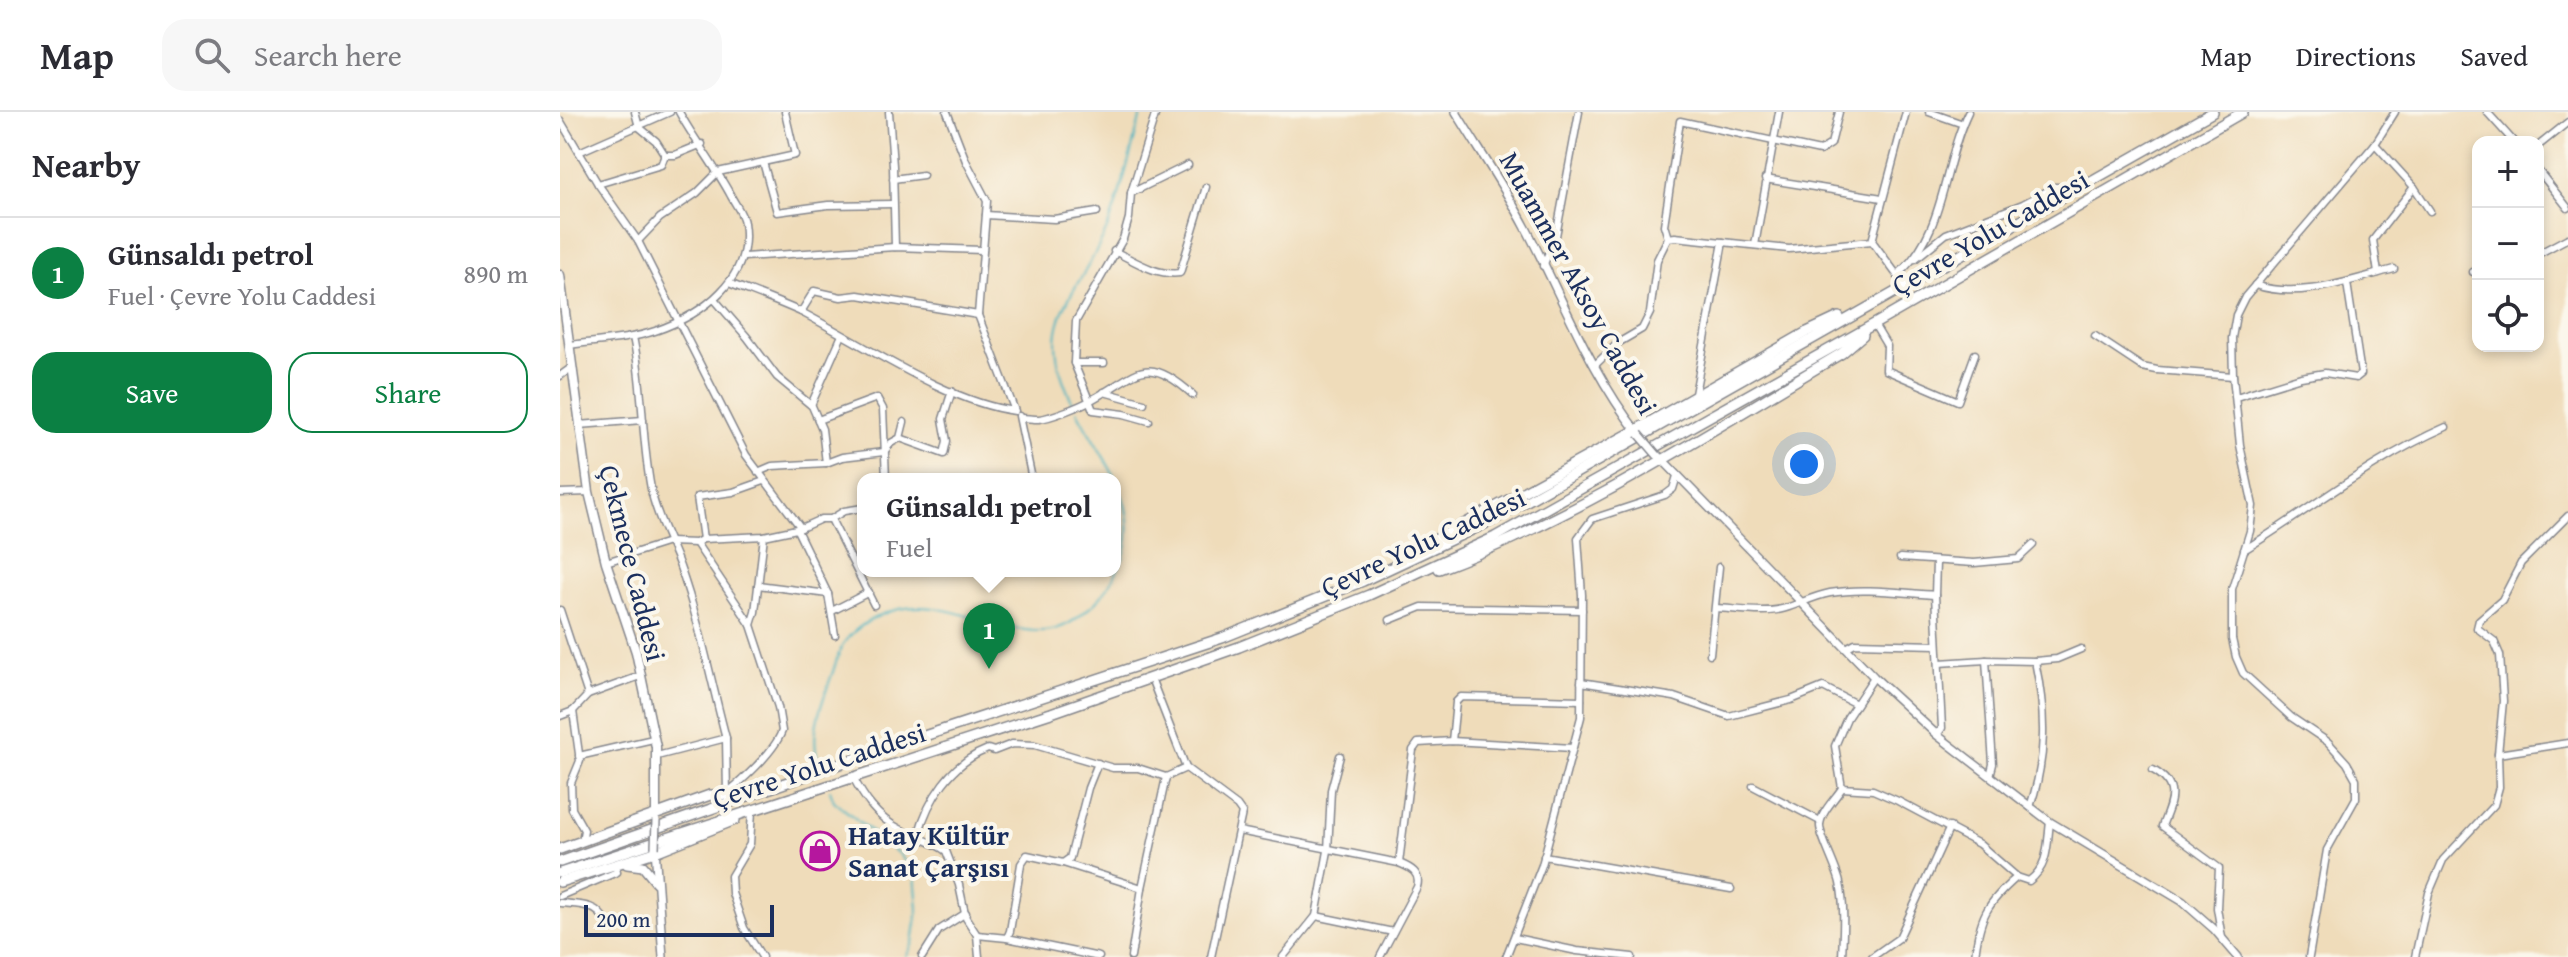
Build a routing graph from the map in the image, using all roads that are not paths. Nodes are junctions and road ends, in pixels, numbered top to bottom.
1 (635, 112) edge
2 (670, 112) edge
3 (679, 112) edge
4 (785, 112) edge
5 (889, 112) edge
6 (947, 112) edge
7 (1156, 112) edge
8 (1456, 112) edge
9 (1579, 112) edge
10 (1681, 112) edge
11 (1779, 112) edge
12 (1839, 112) edge
13 (1906, 112) edge
14 (1929, 112) edge
15 (1968, 112) edge
16 (2213, 112) edge
17 (2243, 112) edge
18 (2395, 112) edge
19 (2487, 112) edge
20 (560, 120) edge
21 (1680, 121) junction
22 (2568, 122) edge
23 (1963, 124) junction
24 (639, 127) junction
25 (2509, 136) edge
26 (1772, 141) junction
27 (2544, 141) edge
28 (702, 144) junction
29 (2375, 144) junction
30 (579, 152) junction
31 (665, 155) junction
32 (763, 162) junction
33 (1188, 165) dead end
34 (718, 172) junction
35 (923, 175) dead end
36 (2544, 178) edge
37 (893, 179) junction
38 (1765, 179) junction
39 (598, 184) junction
40 (1206, 187) dead end
41 (2414, 187) junction
42 (2080, 188) junction
43 (1131, 193) junction
44 (1882, 198) junction
45 (893, 204) junction
46 (2568, 208) edge
47 (2430, 211) dead end
48 (1097, 212) dead end
49 (986, 215) junction
50 (1668, 238) junction
51 (2568, 238) edge
52 (638, 241) junction
53 (1872, 241) junction
54 (1723, 242) junction
55 (1755, 245) junction
56 (895, 247) junction
57 (982, 250) junction
58 (1114, 251) junction
59 (2544, 251) edge
60 (744, 257) junction
61 (1910, 264) junction
62 (1543, 266) junction
63 (2394, 269) dead end
64 (2378, 273) junction
65 (560, 275) edge
66 (1897, 275) junction
67 (729, 283) junction
68 (2347, 283) junction
69 (2255, 285) junction
70 (1904, 286) junction
71 (715, 300) junction
72 (801, 312) junction
73 (978, 315) junction
74 (1885, 318) junction
75 (679, 319) junction
76 (1875, 326) junction
77 (842, 335) junction
78 (2095, 336) dead end
79 (633, 337) junction
80 (570, 345) junction
81 (1975, 354) dead end
82 (1074, 363) junction
83 (1104, 363) dead end
84 (1595, 365) junction
85 (571, 368) junction
86 (560, 376) edge
87 (2233, 376) junction
88 (952, 391) junction
89 (1104, 392) junction
90 (1695, 394) junction
91 (1193, 395) dead end
92 (2236, 397) junction
93 (1091, 400) junction
94 (1144, 403) dead end
95 (811, 405) junction
96 (1015, 411) junction
97 (1021, 418) junction
98 (643, 420) junction
99 (818, 420) junction
100 (1149, 421) dead end
101 (904, 422) dead end
102 (579, 425) junction
103 (2446, 427) dead end
104 (1637, 432) junction
105 (900, 438) junction
106 (884, 452) junction
107 (1659, 457) junction
108 (826, 463) junction
109 (758, 472) junction
110 (886, 473) edge
111 (1031, 473) edge
112 (1677, 476) junction
113 (764, 481) junction
114 (589, 492) junction
115 (560, 493) edge
116 (857, 509) edge
117 (2568, 516) edge
118 (831, 519) junction
119 (799, 529) junction
120 (764, 536) junction
121 (699, 541) junction
122 (669, 542) junction
123 (2033, 545) dead end
124 (2244, 550) junction
125 (1900, 558) dead end
126 (606, 562) junction
127 (1936, 562) junction
128 (1719, 567) dead end
129 (857, 569) edge
130 (861, 577) edge
131 (1363, 581) junction
132 (758, 585) junction
133 (869, 592) junction
134 (828, 594) junction
135 (1369, 595) junction
136 (1935, 595) junction
137 (1800, 601) junction
138 (874, 605) dead end
139 (1716, 608) junction
140 (560, 610) edge
141 (1582, 610) junction
142 (832, 611) junction
143 (1390, 620) dead end
144 (751, 625) junction
145 (835, 635) dead end
146 (1937, 645) junction
147 (1846, 648) junction
148 (2081, 649) dead end
149 (1710, 654) dead end
150 (1986, 660) junction
151 (2035, 661) junction
152 (1939, 663) junction
153 (640, 676) junction
154 (1874, 677) junction
155 (1151, 678) junction
156 (1581, 682) junction
157 (588, 695) junction
158 (1581, 700) junction
159 (1856, 704) junction
160 (573, 711) junction
161 (560, 716) edge
162 (1937, 735) junction
163 (726, 738) junction
164 (653, 739) junction
165 (1452, 741) junction
166 (2568, 743) edge
167 (1573, 748) junction
168 (2498, 754) junction
169 (579, 756) junction
170 (657, 756) junction
171 (1340, 756) dead end
172 (1098, 763) junction
173 (1186, 768) junction
174 (2153, 770) dead end
175 (1990, 776) junction
176 (853, 777) junction
177 (1166, 777) junction
178 (1753, 786) dead end
179 (1842, 788) junction
180 (727, 793) junction
181 (751, 795) junction
182 (2030, 807) junction
183 (755, 810) junction
184 (656, 817) junction
185 (1820, 821) junction
186 (2050, 822) junction
187 (1950, 827) junction
188 (1239, 831) junction
189 (918, 836) junction
190 (582, 841) junction
191 (1328, 848) junction
192 (560, 849) edge
193 (655, 850) junction
194 (1544, 856) junction
195 (560, 862) edge
196 (1063, 863) junction
197 (1399, 863) junction
198 (615, 865) junction
199 (560, 873) edge
200 (2017, 877) junction
201 (560, 882) edge
202 (656, 882) junction
203 (1142, 888) junction
204 (1731, 889) dead end
205 (560, 896) edge
206 (560, 903) edge
207 (966, 913) junction
208 (1316, 916) junction
209 (605, 921) dead end
210 (1393, 932) junction
211 (977, 935) junction
212 (1007, 938) junction
213 (1515, 938) junction
214 (2222, 938) junction
215 (2231, 949) junction
216 (663, 957) edge
217 (762, 957) edge
218 (922, 957) edge
219 (979, 957) edge
220 (1099, 957) edge
221 (1131, 957) edge
222 (1211, 957) edge
223 (1283, 957) edge
224 (1380, 957) edge
225 (1506, 957) edge
226 (1632, 957) edge
227 (1842, 957) edge
228 (1872, 957) edge
229 (1975, 957) edge
230 (2223, 957) edge
231 (2238, 957) edge
232 (2309, 957) edge
233 (2415, 957) edge

1 - 24 street
2 - 24 street
3 - 28 street
4 - 32 street
5 - 37 street
6 - 49 street
7 - 43 street
8 - 62 street, Muammer Aksoy Caddesi
9 - 62 street
10 - 21 street
11 - 26 street
12 - 26 street
13 - 44 street
14 - 23 street
15 - 23 street
16 - 42 highway, Çevre Yolu Caddesi
17 - 74 highway, Çevre Yolu Caddesi
18 - 29 street
19 - 25 street
20 - 30 street
21 - 26 street
21 - 50 street
22 - 27 street
23 - 61 street
24 - 30 street
24 - 31 street
26 - 38 street
28 - 31 street
28 - 34 street
29 - 41 street
29 - 69 street
30 - 39 street
31 - 39 street
32 - 34 street
32 - 45 street
33 - 43 street
34 - 52 street
34 - 60 street
35 - 37 street
36 - 46 street
37 - 45 street
38 - 44 street
38 - 55 street
39 - 52 street
40 - 58 street
41 - 47 street
41 - 64 street
42 - 61 street
42 - 70 highway, Çevre Yolu Caddesi
43 - 58 street
44 - 53 street
45 - 56 street
48 - 49 street
49 - 57 street
50 - 54 street
50 - 84 street
51 - 59 street
52 - 75 street
53 - 55 street
53 - 66 street
54 - 55 street
54 - 90 street
56 - 57 street
56 - 60 street
57 - 73 street
58 - 82 street
60 - 67 street
61 - 66 street
62 - 84 street, Muammer Aksoy Caddesi
63 - 64 street
64 - 68 street
65 - 80 main road, Çekmece Caddesi
66 - 70 street
67 - 71 street
67 - 72 street
68 - 69 street
68 - 92 street
69 - 87 street
70 - 90 highway
70 - 131 highway, Çevre Yolu Caddesi
71 - 75 street
71 - 95 street
72 - 73 street
72 - 77 street
73 - 96 street
74 - 76 highway
74 - 135 highway, Çevre Yolu Caddesi
75 - 79 street
75 - 109 street
76 - 81 street
76 - 107 highway
77 - 88 street
77 - 95 street
78 - 87 street
79 - 80 street
79 - 98 street
80 - 85 main road, Çekmece Caddesi
82 - 83 street
82 - 93 street
84 - 104 street, Muammer Aksoy Caddesi
85 - 86 street
85 - 102 main road, Çekmece Caddesi
87 - 92 street
88 - 96 street
88 - 105 street
89 - 91 street
89 - 93 street
89 - 94 street
90 - 104 highway
92 - 124 street
93 - 97 street
93 - 100 street
95 - 99 street
96 - 97 street
97 - 111 street
98 - 102 street
98 - 122 street
99 - 106 street
99 - 108 street
101 - 105 street
102 - 114 main road, Çekmece Caddesi
103 - 124 street
104 - 107 street, Muammer Aksoy Caddesi, bridge
104 - 131 highway
105 - 106 street
106 - 108 street
106 - 110 street
107 - 112 street, Muammer Aksoy Caddesi
107 - 135 highway
108 - 109 street
109 - 113 street
112 - 137 street, Muammer Aksoy Caddesi
112 - 141 street
113 - 119 street
113 - 121 street
114 - 115 street
114 - 126 main road, Çekmece Caddesi
116 - 118 street
117 - 168 street
118 - 119 street
118 - 129 street
119 - 120 street
119 - 134 street
120 - 121 street
120 - 132 street
121 - 122 street
121 - 144 street
122 - 126 street
122 - 163 street
123 - 127 street
124 - 232 street
125 - 127 street
126 - 153 main road, Çekmece Caddesi
127 - 136 street
128 - 139 street
130 - 133 street
131 - 181 highway, Çevre Yolu Caddesi
132 - 134 street
132 - 144 street
133 - 138 street
133 - 142 street
134 - 142 street
135 - 155 highway, Çevre Yolu Caddesi
136 - 137 street
136 - 146 street
137 - 139 street
137 - 147 street, Muammer Aksoy Caddesi
139 - 149 street
140 - 157 street
141 - 143 street
141 - 156 street
142 - 145 street
144 - 180 street
146 - 147 street
146 - 152 street
147 - 154 street, Muammer Aksoy Caddesi
148 - 151 street
150 - 151 street
150 - 152 street
150 - 175 street
151 - 182 street
152 - 162 street
153 - 157 street
153 - 164 main road, Çekmece Caddesi
154 - 159 street
154 - 162 street, Muammer Aksoy Caddesi
155 - 173 street
155 - 176 highway, Çevre Yolu Caddesi
156 - 158 street
156 - 159 street
157 - 160 street
158 - 165 street
158 - 167 street
159 - 179 street
160 - 161 street
160 - 169 street
162 - 175 street, Muammer Aksoy Caddesi
163 - 170 street
163 - 180 street
164 - 169 street
164 - 170 main road, Çekmece Caddesi
165 - 167 street
165 - 197 street
166 - 168 street
167 - 194 street
168 - 233 street
169 - 190 street
170 - 184 main road, Çekmece Caddesi
171 - 191 street
172 - 177 street
172 - 189 street
172 - 196 street
173 - 177 street
173 - 188 street
174 - 214 street
175 - 182 street, Muammer Aksoy Caddesi
176 - 183 highway, Çevre Yolu Caddesi
176 - 189 street
177 - 203 street
178 - 185 street
179 - 185 street
179 - 187 street
180 - 181 highway
180 - 184 highway
181 - 195 highway, Çevre Yolu Caddesi
182 - 186 street, Muammer Aksoy Caddesi
183 - 193 highway
183 - 199 highway, Çevre Yolu Caddesi
183 - 217 street
184 - 190 highway
184 - 193 street, bridge
185 - 227 street
186 - 200 street
186 - 214 street, Muammer Aksoy Caddesi
187 - 200 street
187 - 228 street
188 - 191 street
188 - 222 street
189 - 207 street
190 - 192 highway
191 - 197 street
191 - 208 street
193 - 198 highway
193 - 202 street
194 - 204 street
194 - 213 street
196 - 203 street
196 - 212 street
197 - 210 street
198 - 201 highway
198 - 202 highway
198 - 205 street
200 - 229 street
202 - 216 street
203 - 221 street
206 - 209 street
207 - 211 street
207 - 218 street
208 - 210 street
208 - 223 street
210 - 224 street
211 - 212 street
211 - 219 street
212 - 220 street
213 - 225 street
213 - 226 street
214 - 215 street, Muammer Aksoy Caddesi
215 - 230 street
215 - 231 street, Muammer Aksoy Caddesi

